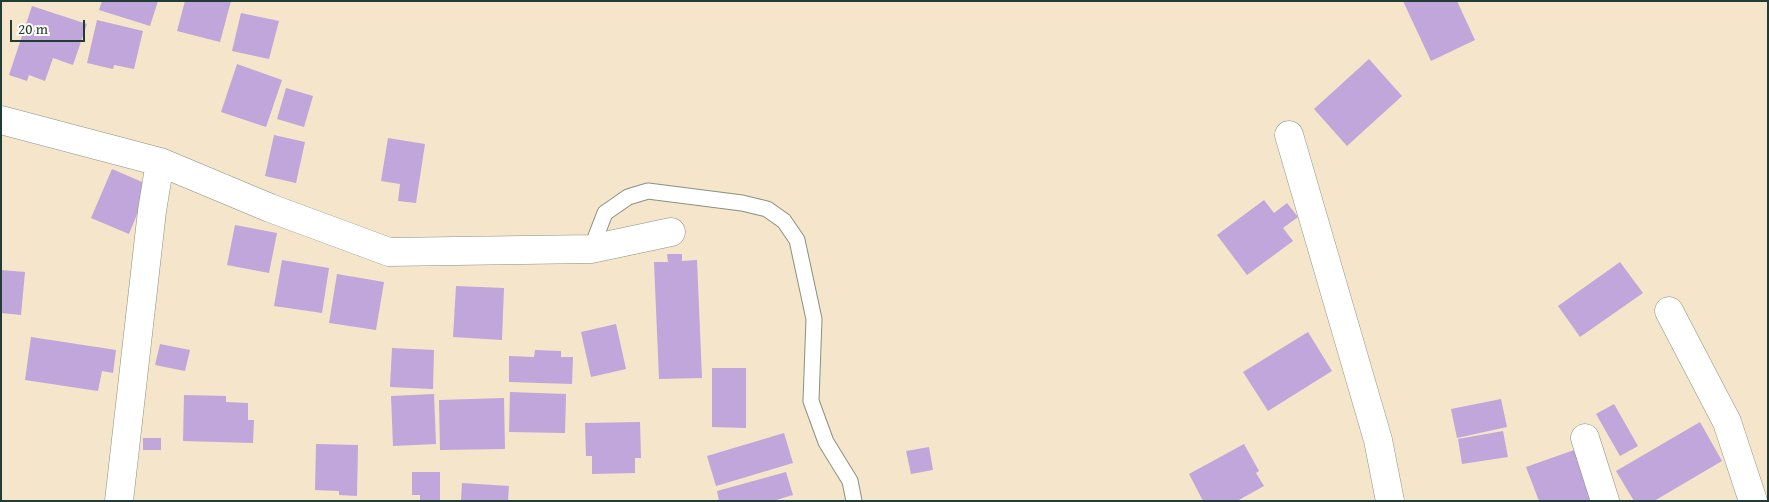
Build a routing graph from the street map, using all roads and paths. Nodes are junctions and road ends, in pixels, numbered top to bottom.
1 (1, 120) edge
2 (1288, 135) dead end
3 (160, 162) junction
4 (671, 232) dead end
5 (591, 249) junction
6 (1669, 310) dead end
7 (1585, 438) dead end
8 (119, 501) edge
9 (854, 501) edge
10 (1390, 501) edge
11 (1605, 501) edge
12 (1753, 501) edge

1 - 3 street
2 - 10 street
3 - 5 street
3 - 8 street
4 - 5 street
5 - 9 lane
6 - 12 street
7 - 11 street

